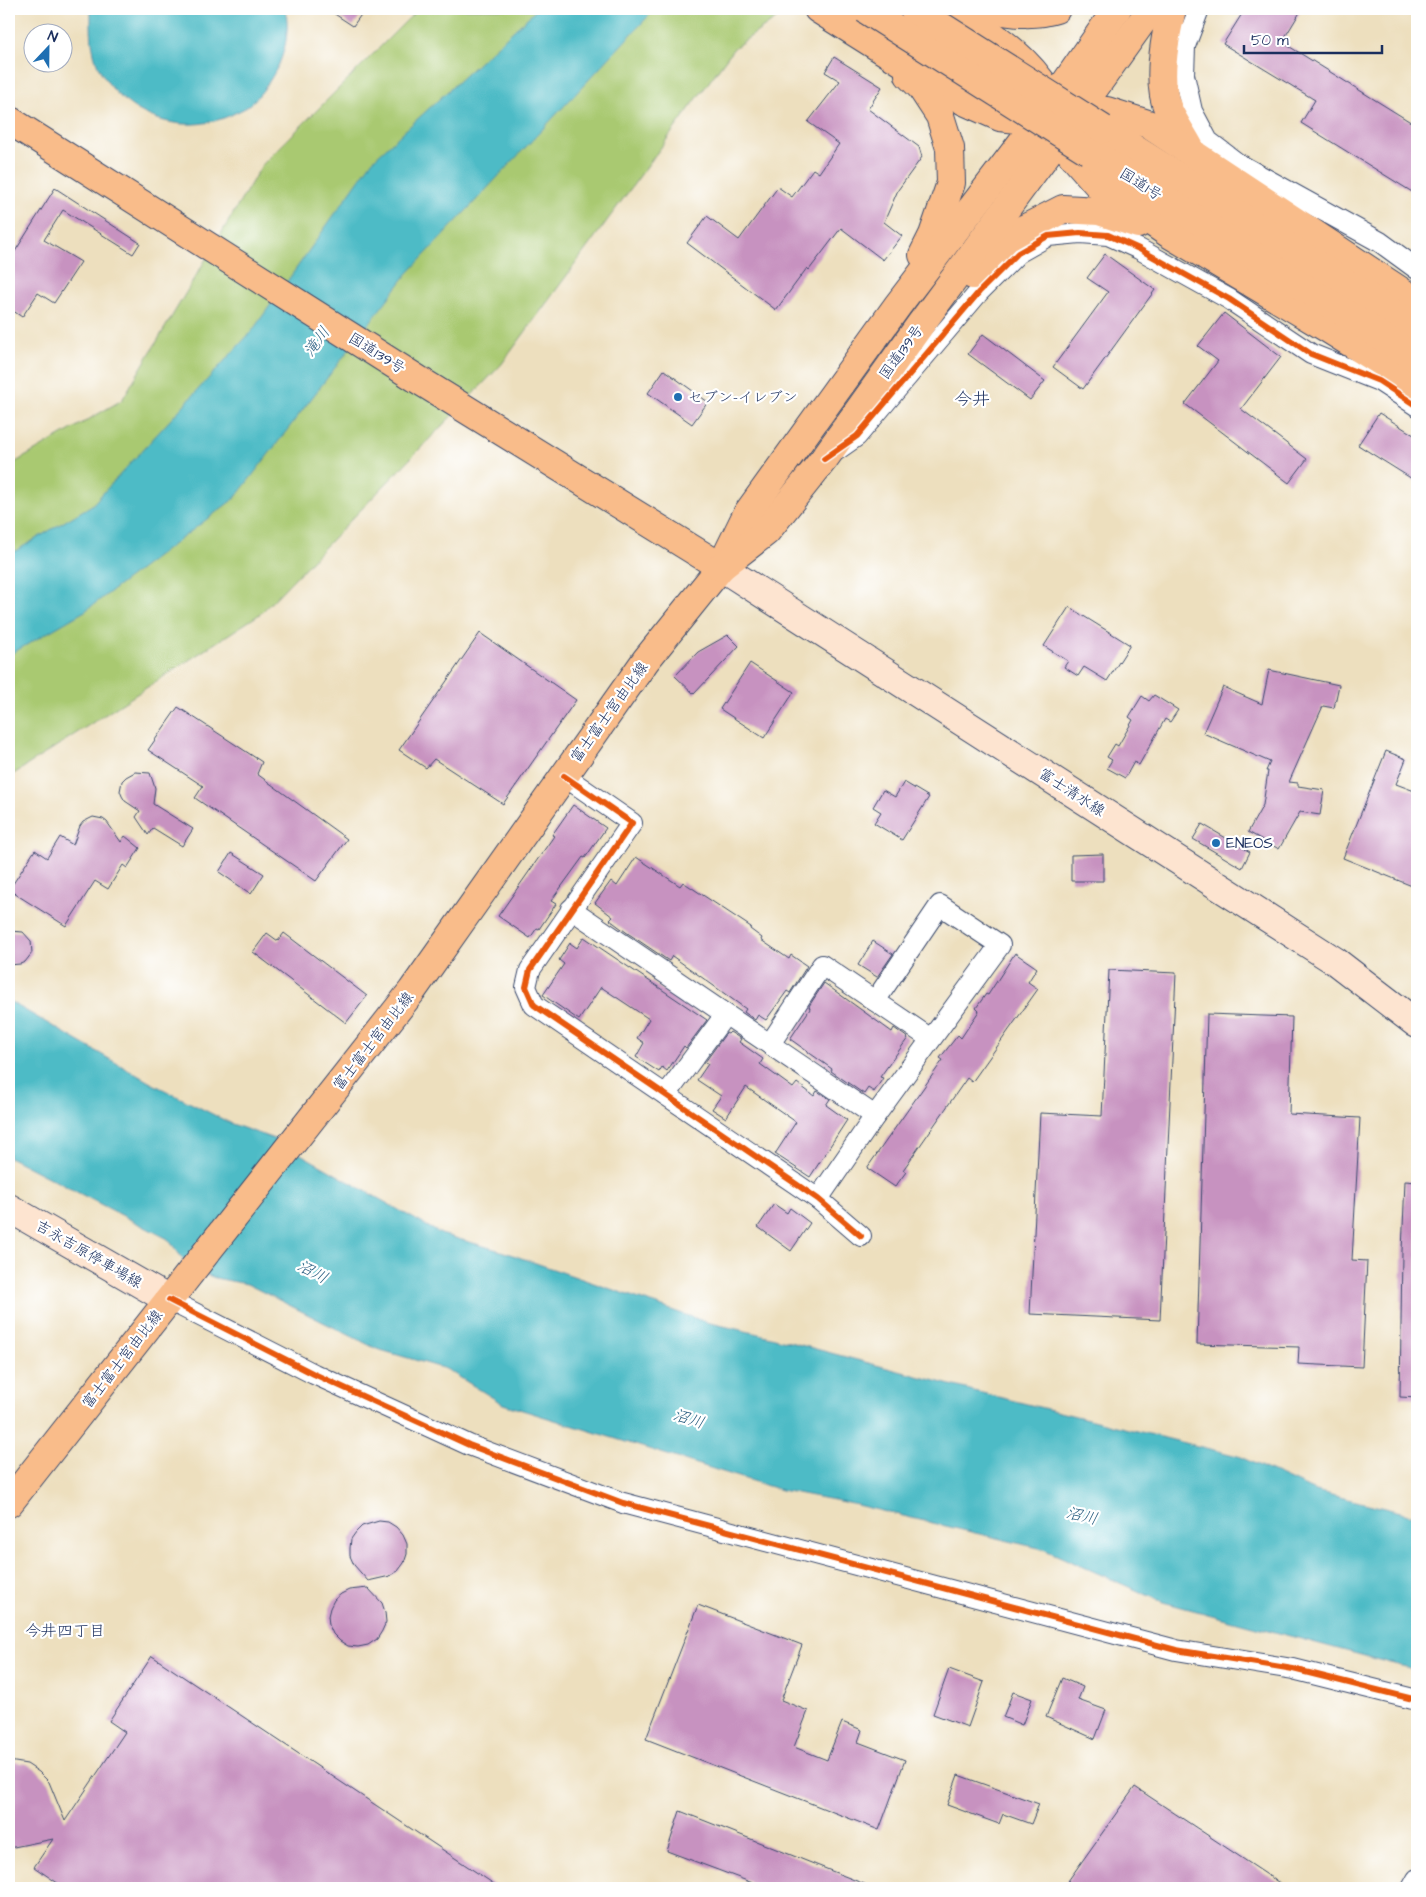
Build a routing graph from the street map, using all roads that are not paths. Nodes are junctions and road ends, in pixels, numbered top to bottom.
1 (864, 9) edge
2 (914, 9) edge
3 (956, 9) edge
4 (995, 9) edge
5 (1056, 9) edge
6 (1118, 9) edge
7 (1151, 9) edge
8 (1172, 9) edge
9 (1199, 9) edge
10 (827, 15) edge
11 (892, 57) junction
12 (1057, 117) junction
13 (9, 120) edge
14 (1193, 153) junction
15 (1168, 233) junction
16 (1417, 269) edge
17 (1417, 302) edge
18 (898, 305) junction
19 (920, 325) junction
20 (1417, 328) edge
21 (1417, 359) edge
22 (1417, 384) edge
23 (1417, 406) edge
24 (824, 459) junction
25 (721, 567) junction
26 (564, 776) junction
27 (571, 909) junction
28 (875, 1000) junction
29 (725, 1015) junction
30 (1417, 1024) edge
31 (931, 1039) junction
32 (770, 1044) junction
33 (666, 1095) junction
34 (875, 1116) junction
35 (818, 1199) junction
36 (9, 1208) edge
37 (862, 1236) dead end
38 (173, 1296) junction
39 (9, 1503) edge
40 (1417, 1700) edge
41 (1417, 1879) edge
42 (1412, 1888) edge

1 - 21 main road, 国道1号, bridge
2 - 20 main road, 国道1号, bridge
3 - 12 main road
4 - 5 main road
6 - 12 main road
7 - 12 main road
8 - 14 main road
9 - 16 street
10 - 11 main road
11 - 12 main road
11 - 18 main road
12 - 14 main road
12 - 15 main road
12 - 18 main road, 国道139号
12 - 19 main road, 国道139号
13 - 25 main road, 国道139号
14 - 17 main road
15 - 19 main road
15 - 22 main road
18 - 25 main road, 国道139号
19 - 24 main road, 国道139号
23 - 24 street
24 - 25 main road, 国道139号
25 - 26 main road, 富士富士宮由比線
25 - 30 main road, 富士清水線
26 - 27 street
26 - 38 main road, 富士富士宮由比線
27 - 29 street
27 - 33 street
28 - 31 street
28 - 31 street
28 - 32 street
29 - 32 street
29 - 33 street
31 - 34 street
32 - 34 street
33 - 35 street
34 - 35 street
35 - 37 street
36 - 38 main road, 吉永吉原停車場線
38 - 39 main road, 富士富士宮由比線
38 - 40 street
41 - 42 street

